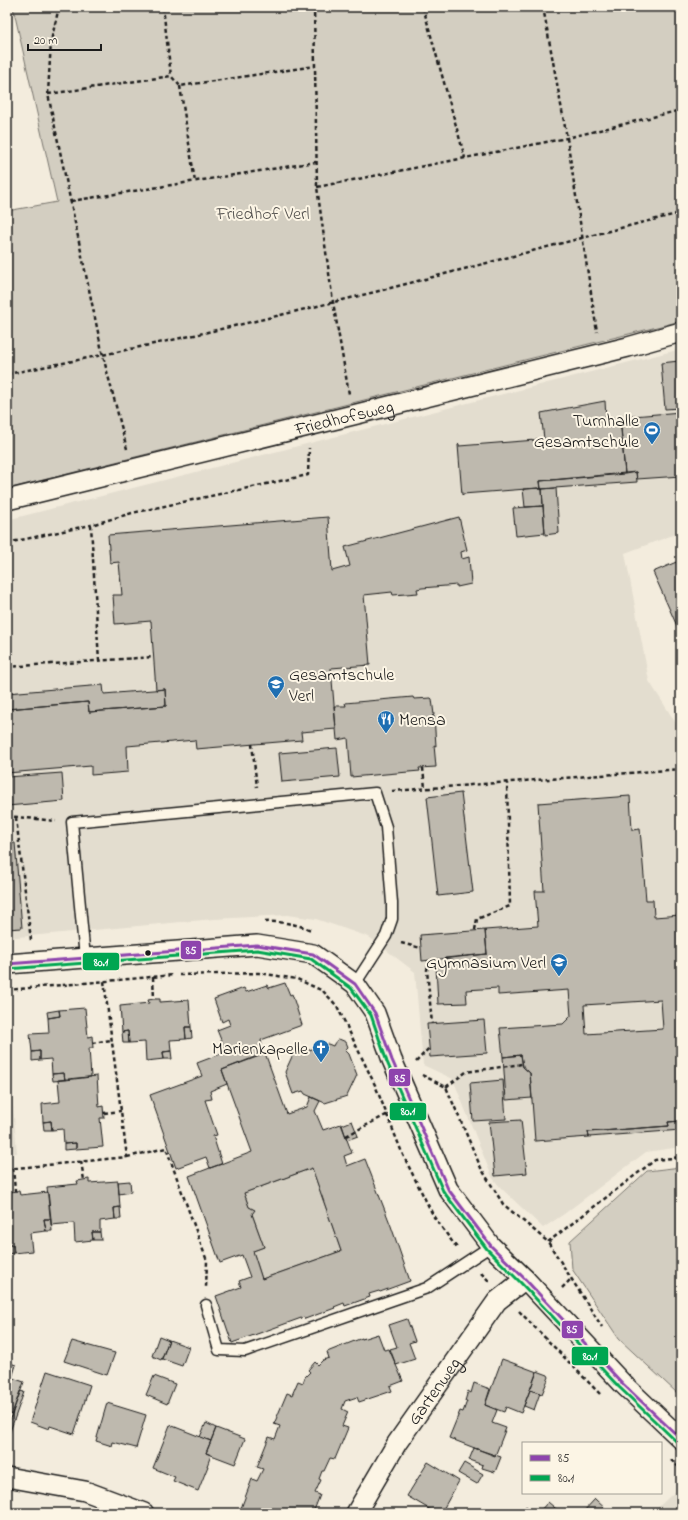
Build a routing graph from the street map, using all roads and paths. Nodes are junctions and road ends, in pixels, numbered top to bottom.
1 (59, 7) edge
2 (163, 7) edge
3 (314, 7) edge
4 (423, 7) edge
5 (543, 7) edge
6 (315, 66) junction
7 (172, 76) junction
8 (180, 86) junction
9 (48, 94) junction
10 (681, 110) edge
11 (567, 138) junction
12 (465, 158) junction
13 (316, 162) junction
14 (195, 182) junction
15 (317, 187) junction
16 (71, 201) junction
17 (681, 214) edge
18 (582, 237) junction
19 (333, 302) junction
20 (604, 330) dead end
21 (681, 332) edge
22 (103, 356) junction
23 (7, 374) edge
24 (353, 415) junction
25 (311, 426) junction
26 (132, 469) junction
27 (7, 500) edge
28 (91, 525) junction
29 (7, 543) edge
30 (154, 657) dead end
31 (99, 661) junction
32 (7, 668) edge
33 (252, 744) dead end
34 (423, 768) dead end
35 (681, 769) edge
36 (507, 782) junction
37 (425, 788) junction
38 (375, 793) junction
39 (258, 804) junction
40 (7, 816) edge
41 (16, 818) junction
42 (72, 822) junction
43 (475, 930) dead end
44 (85, 958) junction
45 (429, 960) dead end
46 (33, 962) junction
47 (7, 964) edge
48 (153, 977) junction
49 (104, 981) junction
50 (355, 984) junction
51 (7, 990) edge
52 (154, 999) dead end
53 (432, 1024) dead end
54 (111, 1040) junction
55 (92, 1043) dead end
56 (429, 1048) dead end
57 (522, 1064) dead end
58 (413, 1066) dead end
59 (446, 1087) dead end
60 (410, 1102) junction
61 (121, 1111) junction
62 (104, 1113) dead end
63 (387, 1115) junction
64 (346, 1136) dead end
65 (127, 1156) junction
66 (681, 1157) edge
67 (81, 1161) junction
68 (13, 1168) junction
69 (7, 1169) edge
70 (84, 1180) dead end
71 (15, 1191) dead end
72 (548, 1242) dead end
73 (491, 1246) junction
74 (469, 1260) junction
75 (525, 1279) junction
76 (504, 1296) junction
77 (206, 1305) joint
78 (604, 1398) dead end
79 (681, 1438) edge
80 (7, 1477) edge
81 (144, 1513) edge
82 (356, 1513) edge

1 - 9 path
2 - 7 path
3 - 6 path
4 - 12 path
5 - 11 path
6 - 8 path
6 - 13 path
7 - 8 path
7 - 9 path
8 - 14 path
9 - 16 path
10 - 11 path
11 - 12 path
11 - 18 path
12 - 15 path
13 - 14 path
13 - 15 path
14 - 16 path
15 - 19 path
16 - 22 path
17 - 18 path
18 - 19 path
18 - 20 path
19 - 22 path
19 - 24 path
21 - 24 street, Friedhofsweg
22 - 23 path
22 - 26 path
24 - 25 street, Friedhofsweg
25 - 26 street, Friedhofsweg
25 - 28 path
26 - 27 street, Friedhofsweg
28 - 29 path
28 - 31 path
30 - 31 path
31 - 32 path
33 - 39 path
34 - 37 path
35 - 36 path
36 - 37 path
36 - 43 path
37 - 38 path
38 - 39 lane
38 - 50 lane
39 - 42 lane
40 - 41 path
41 - 42 path
41 - 46 path
42 - 44 lane
44 - 46 street
44 - 50 street
45 - 53 path
46 - 47 street
48 - 49 path
48 - 52 path
48 - 63 path
49 - 51 path
49 - 54 path
50 - 60 street
54 - 55 path
54 - 61 path
56 - 58 path
57 - 59 path
60 - 63 path
60 - 73 street
61 - 62 path
61 - 65 path
63 - 64 path
63 - 74 path
65 - 67 path
65 - 77 path
66 - 72 path
67 - 68 path
67 - 70 path
68 - 69 path
68 - 71 path
73 - 74 lane
73 - 75 street
74 - 76 path
74 - 77 lane
75 - 76 street, Gartenweg
75 - 79 street
76 - 78 path
76 - 82 street, Gartenweg
80 - 81 street

